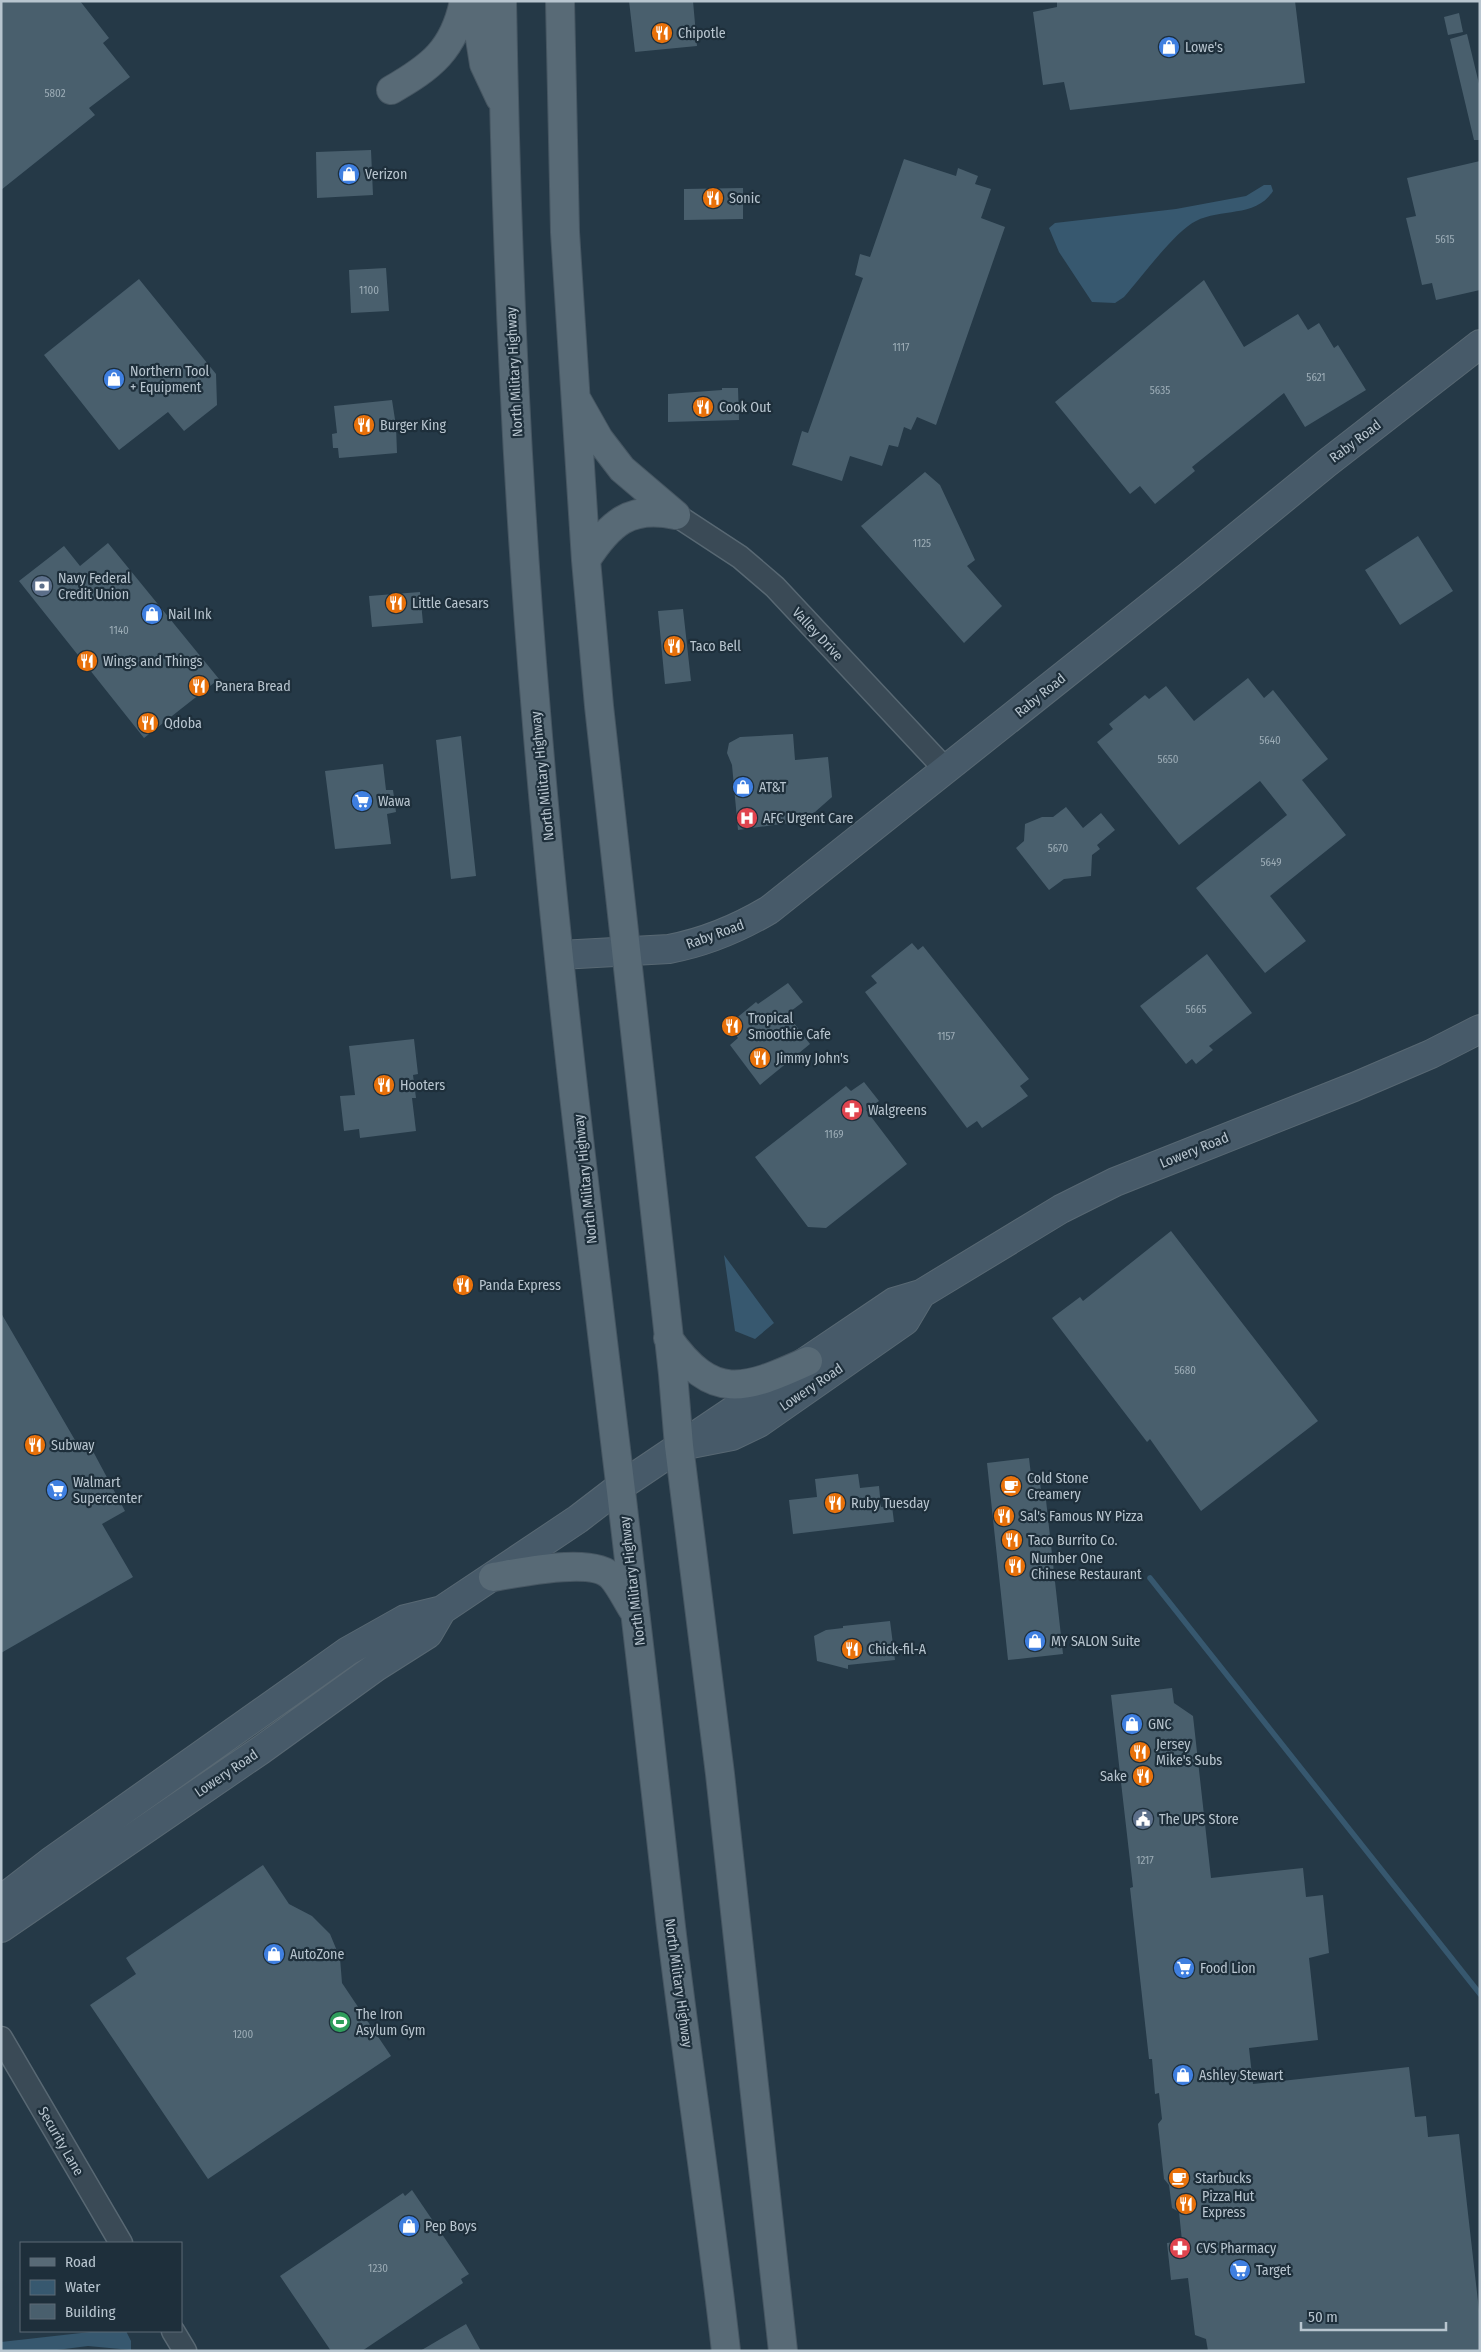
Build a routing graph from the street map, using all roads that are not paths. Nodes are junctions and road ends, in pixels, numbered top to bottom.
1 (464, 1) edge
2 (474, 1) edge
3 (502, 1) edge
4 (560, 1) edge
5 (574, 1) edge
6 (561, 89) junction
7 (391, 90) dead end
8 (504, 106) junction
9 (1480, 344) edge
10 (574, 394) junction
11 (676, 515) junction
12 (586, 560) junction
13 (946, 770) junction
14 (626, 951) junction
15 (560, 955) junction
16 (1480, 1029) edge
17 (921, 1294) junction
18 (668, 1337) junction
19 (808, 1361) junction
20 (679, 1446) junction
21 (621, 1486) junction
22 (493, 1577) junction
23 (442, 1610) junction
24 (636, 1614) junction
25 (1, 1900) edge
26 (1, 1928) edge
27 (1, 2038) edge
28 (121, 2242) edge
29 (174, 2332) edge
30 (185, 2351) edge
31 (726, 2351) edge
32 (783, 2351) edge

1 - 7 main road
2 - 8 main road
3 - 8 main road, North Military Highway
4 - 6 main road
5 - 6 main road
6 - 10 main road
8 - 15 main road, North Military Highway
9 - 13 street, Raby Road
10 - 11 main road
10 - 12 main road
11 - 12 main road
11 - 13 street, Valley Drive
12 - 14 main road
13 - 14 street, Raby Road
14 - 15 street, Raby Road
14 - 18 main road
15 - 21 main road, North Military Highway
16 - 17 street, Lowery Road
17 - 19 street, Lowery Road
17 - 20 street, Lowery Road
18 - 19 main road
18 - 20 main road
19 - 20 street, Lowery Road
20 - 21 street, Lowery Road
20 - 32 main road
21 - 22 street, Lowery Road
21 - 24 main road, North Military Highway
22 - 23 street, Lowery Road
22 - 24 main road
23 - 25 street, Lowery Road
23 - 26 street, Lowery Road
24 - 31 main road, North Military Highway
27 - 28 street, Security Lane
29 - 30 street

